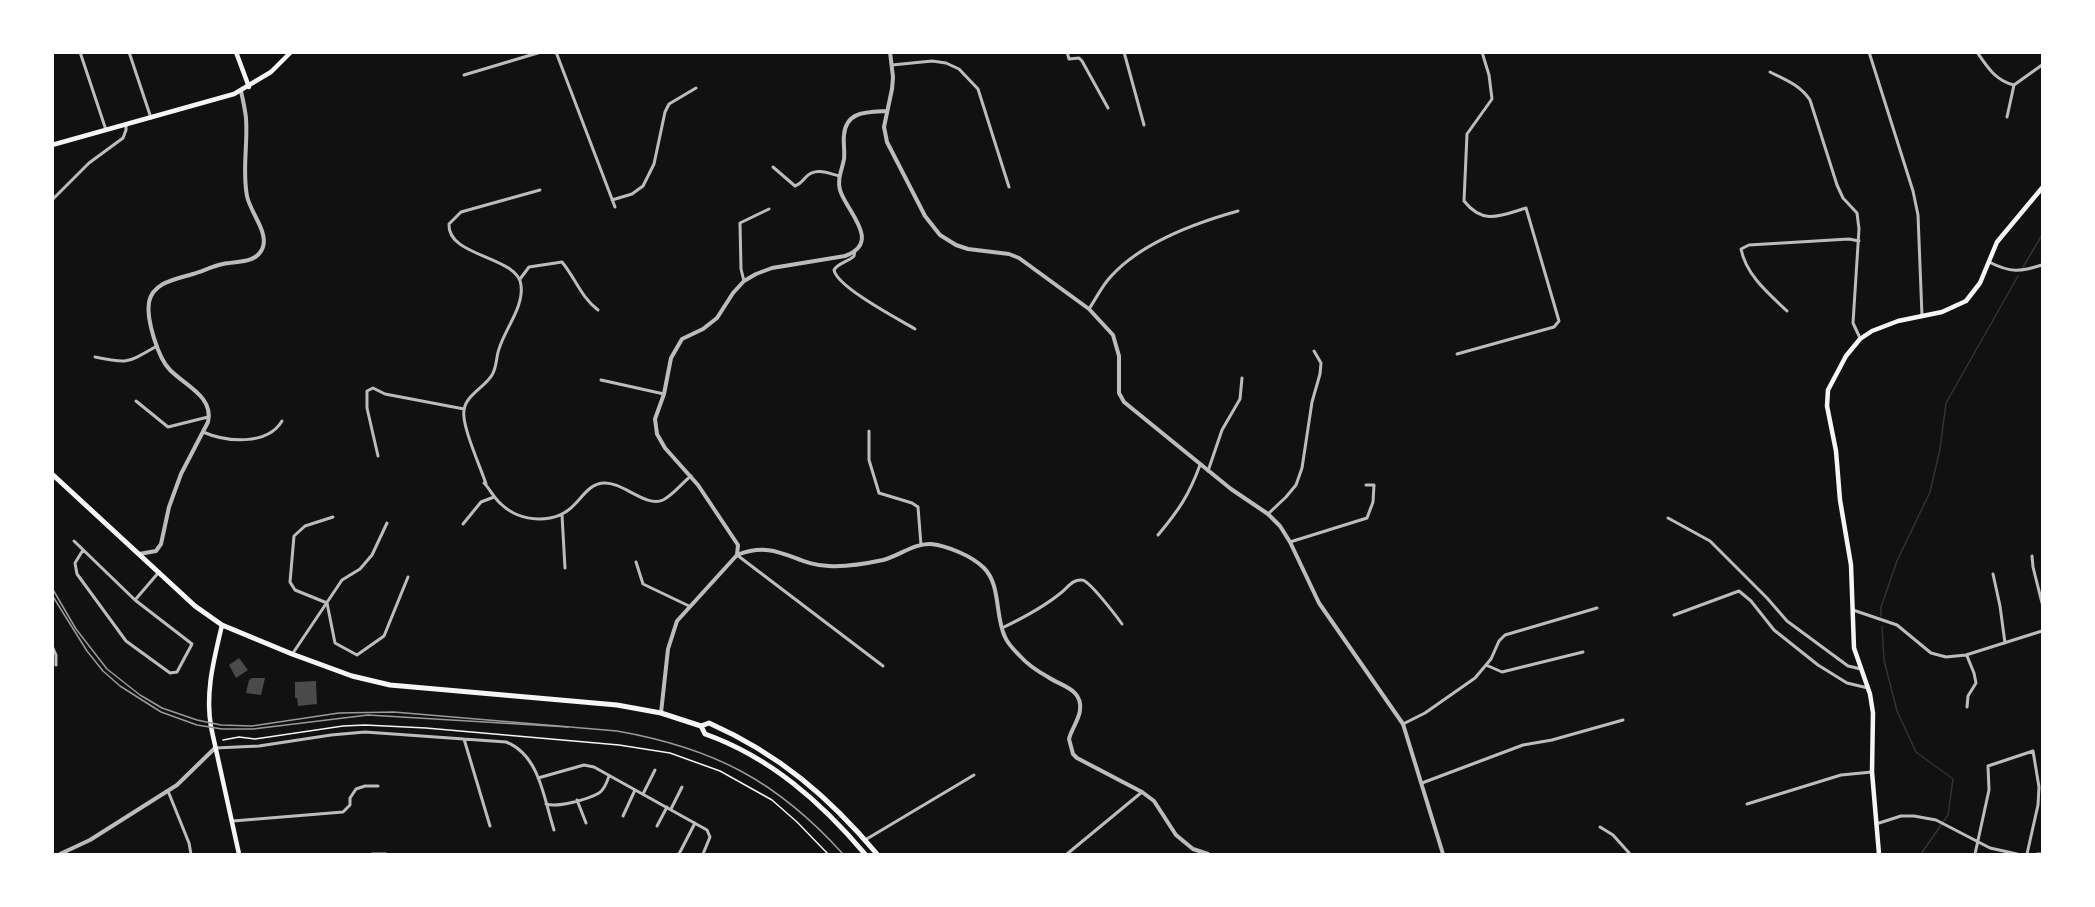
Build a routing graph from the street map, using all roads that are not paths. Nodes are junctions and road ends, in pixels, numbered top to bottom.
1 (80, 52) edge
2 (129, 52) edge
3 (236, 52) edge
4 (291, 52) edge
5 (541, 52) edge
6 (556, 52) edge
7 (890, 52) edge
8 (1067, 52) edge
9 (1124, 52) edge
10 (1482, 52) edge
11 (1869, 52) edge
12 (1977, 52) edge
13 (892, 65) junction
14 (2043, 65) edge
15 (1770, 72) dead end
16 (464, 75) dead end
17 (2014, 85) junction
18 (249, 87) junction
19 (696, 88) dead end
20 (241, 91) junction
21 (1108, 108) dead end
22 (886, 111) junction
23 (2007, 117) dead end
24 (151, 118) junction
25 (126, 125) junction
26 (1144, 125) dead end
27 (106, 130) junction
28 (52, 145) edge
29 (773, 167) dead end
30 (839, 176) junction
31 (1009, 187) dead end
32 (2043, 188) edge
33 (540, 190) dead end
34 (52, 200) edge
35 (612, 200) junction
36 (615, 207) dead end
37 (769, 209) dead end
38 (1238, 211) dead end
39 (1859, 241) junction
40 (855, 249) junction
41 (1989, 262) junction
42 (2043, 265) edge
43 (520, 279) junction
44 (744, 281) junction
45 (1089, 309) junction
46 (598, 310) dead end
47 (1787, 311) dead end
48 (1922, 317) junction
49 (915, 329) dead end
50 (1860, 339) junction
51 (157, 346) junction
52 (1314, 351) dead end
53 (1457, 354) dead end
54 (95, 357) dead end
55 (1242, 378) dead end
56 (601, 380) dead end
57 (664, 394) junction
58 (136, 401) dead end
59 (464, 409) junction
60 (210, 416) junction
61 (282, 420) dead end
62 (869, 431) dead end
63 (203, 432) junction
64 (378, 456) dead end
65 (1200, 465) junction
66 (1208, 471) junction
67 (52, 474) edge
68 (691, 476) junction
69 (1366, 485) dead end
70 (494, 496) junction
71 (1268, 514) junction
72 (562, 515) junction
73 (333, 517) dead end
74 (1668, 518) dead end
75 (387, 524) dead end
76 (463, 524) dead end
77 (1158, 535) dead end
78 (74, 541) dead end
79 (1290, 542) junction
80 (921, 545) junction
81 (83, 550) junction
82 (139, 554) junction
83 (737, 555) junction
84 (2032, 555) dead end
85 (636, 562) dead end
86 (565, 568) dead end
87 (159, 572) junction
88 (1993, 574) dead end
89 (408, 578) dead end
90 (135, 600) junction
91 (327, 603) junction
92 (2043, 603) edge
93 (689, 606) junction
94 (1597, 608) dead end
95 (1853, 610) junction
96 (1674, 615) dead end
97 (1122, 624) dead end
98 (222, 625) junction
99 (1002, 628) junction
100 (2043, 631) edge
101 (2005, 643) junction
102 (52, 646) edge
103 (1583, 652) dead end
104 (292, 654) junction
105 (1966, 655) junction
106 (56, 665) dead end
107 (1486, 665) junction
108 (882, 666) dead end
109 (1861, 669) junction
110 (1868, 688) junction
111 (1968, 707) dead end
112 (661, 713) junction
113 (1623, 720) dead end
114 (1403, 724) junction
115 (701, 726) junction
116 (464, 739) junction
117 (215, 748) junction
118 (655, 770) dead end
119 (1872, 772) junction
120 (974, 775) dead end
121 (609, 776) junction
122 (538, 778) junction
123 (1422, 783) junction
124 (378, 786) dead end
125 (682, 787) dead end
126 (635, 790) junction
127 (168, 791) junction
128 (1142, 792) junction
129 (643, 794) junction
130 (578, 800) junction
131 (546, 804) junction
132 (1746, 804) dead end
133 (669, 808) junction
134 (623, 816) dead end
135 (232, 821) junction
136 (695, 823) junction
137 (586, 824) dead end
138 (1876, 824) junction
139 (490, 826) dead end
140 (657, 826) dead end
141 (1600, 827) dead end
142 (554, 830) dead end
143 (865, 840) junction
144 (1977, 842) junction
145 (386, 854) edge
146 (679, 854) edge
147 (2043, 854) edge
148 (60, 855) edge
149 (191, 855) edge
150 (239, 855) edge
151 (372, 855) edge
152 (703, 855) edge
153 (865, 855) edge
154 (877, 855) edge
155 (1067, 855) edge
156 (1208, 855) edge
157 (1443, 855) edge
158 (1630, 855) edge
159 (1879, 855) edge
160 (1975, 855) edge
161 (2017, 855) edge
162 (2027, 855) edge
163 (2037, 855) edge

1 - 27 street
2 - 24 street
3 - 18 main road
4 - 18 main road
5 - 16 street
6 - 35 street
7 - 13 street
8 - 21 street
9 - 26 street
10 - 53 street
11 - 48 street
12 - 17 street
13 - 22 street
13 - 31 street
14 - 17 street
15 - 39 street
17 - 23 street
18 - 20 main road
19 - 35 street
20 - 24 main road
20 - 51 street
22 - 30 street
22 - 45 street
24 - 25 main road
25 - 27 main road
25 - 34 street
27 - 28 main road
29 - 30 street
30 - 40 street
32 - 41 main road
33 - 43 street
35 - 36 street
37 - 44 street
38 - 45 street
39 - 47 street
39 - 50 street
40 - 44 street
40 - 49 street
41 - 42 street
41 - 48 main road
43 - 46 street
43 - 59 street
44 - 57 street
45 - 65 street
48 - 50 main road
50 - 95 main road
51 - 54 street
51 - 60 street
52 - 71 street
55 - 66 street
56 - 57 street
57 - 68 street
58 - 60 street
59 - 64 street
59 - 70 street
60 - 63 street
61 - 63 street
62 - 80 street
63 - 82 street
65 - 66 street
65 - 77 street
66 - 71 street
67 - 82 main road
68 - 72 street
68 - 83 street
69 - 79 street
70 - 72 street
70 - 76 street
71 - 79 street
72 - 86 street
73 - 91 street
74 - 109 street
75 - 91 street
78 - 81 street
79 - 114 street
80 - 83 street
80 - 99 street
81 - 90 street
81 - 90 street
82 - 87 main road
83 - 93 street
83 - 108 street
84 - 92 street
85 - 93 street
87 - 90 street
87 - 98 main road
88 - 101 street
89 - 91 street
91 - 104 street
93 - 112 street
94 - 107 street
95 - 105 street
95 - 109 main road
96 - 110 street
97 - 99 street
98 - 104 main road
98 - 117 main road
99 - 128 street
100 - 101 street
101 - 105 street
102 - 106 street
103 - 107 street
104 - 112 main road
105 - 111 street
107 - 114 street
109 - 110 main road
110 - 119 main road
112 - 115 main road
113 - 123 street
114 - 123 street
115 - 143 main road
115 - 153 main road
116 - 117 street
116 - 122 street
116 - 139 street
117 - 127 street
117 - 135 main road
118 - 129 street
119 - 132 street
119 - 138 main road
120 - 143 street
121 - 122 street
121 - 126 street
121 - 130 street
122 - 131 street
123 - 157 street
124 - 135 street
125 - 133 street
126 - 129 street
126 - 134 street
127 - 148 street
127 - 149 street
128 - 155 street
128 - 156 street
129 - 133 street
130 - 131 street
130 - 137 street
131 - 142 street
133 - 136 street
133 - 140 street
135 - 150 main road
136 - 146 street
136 - 152 street
138 - 144 street
138 - 159 main road
141 - 158 street
143 - 154 main road
144 - 160 street
144 - 161 street
144 - 162 street
145 - 151 street
147 - 163 street

